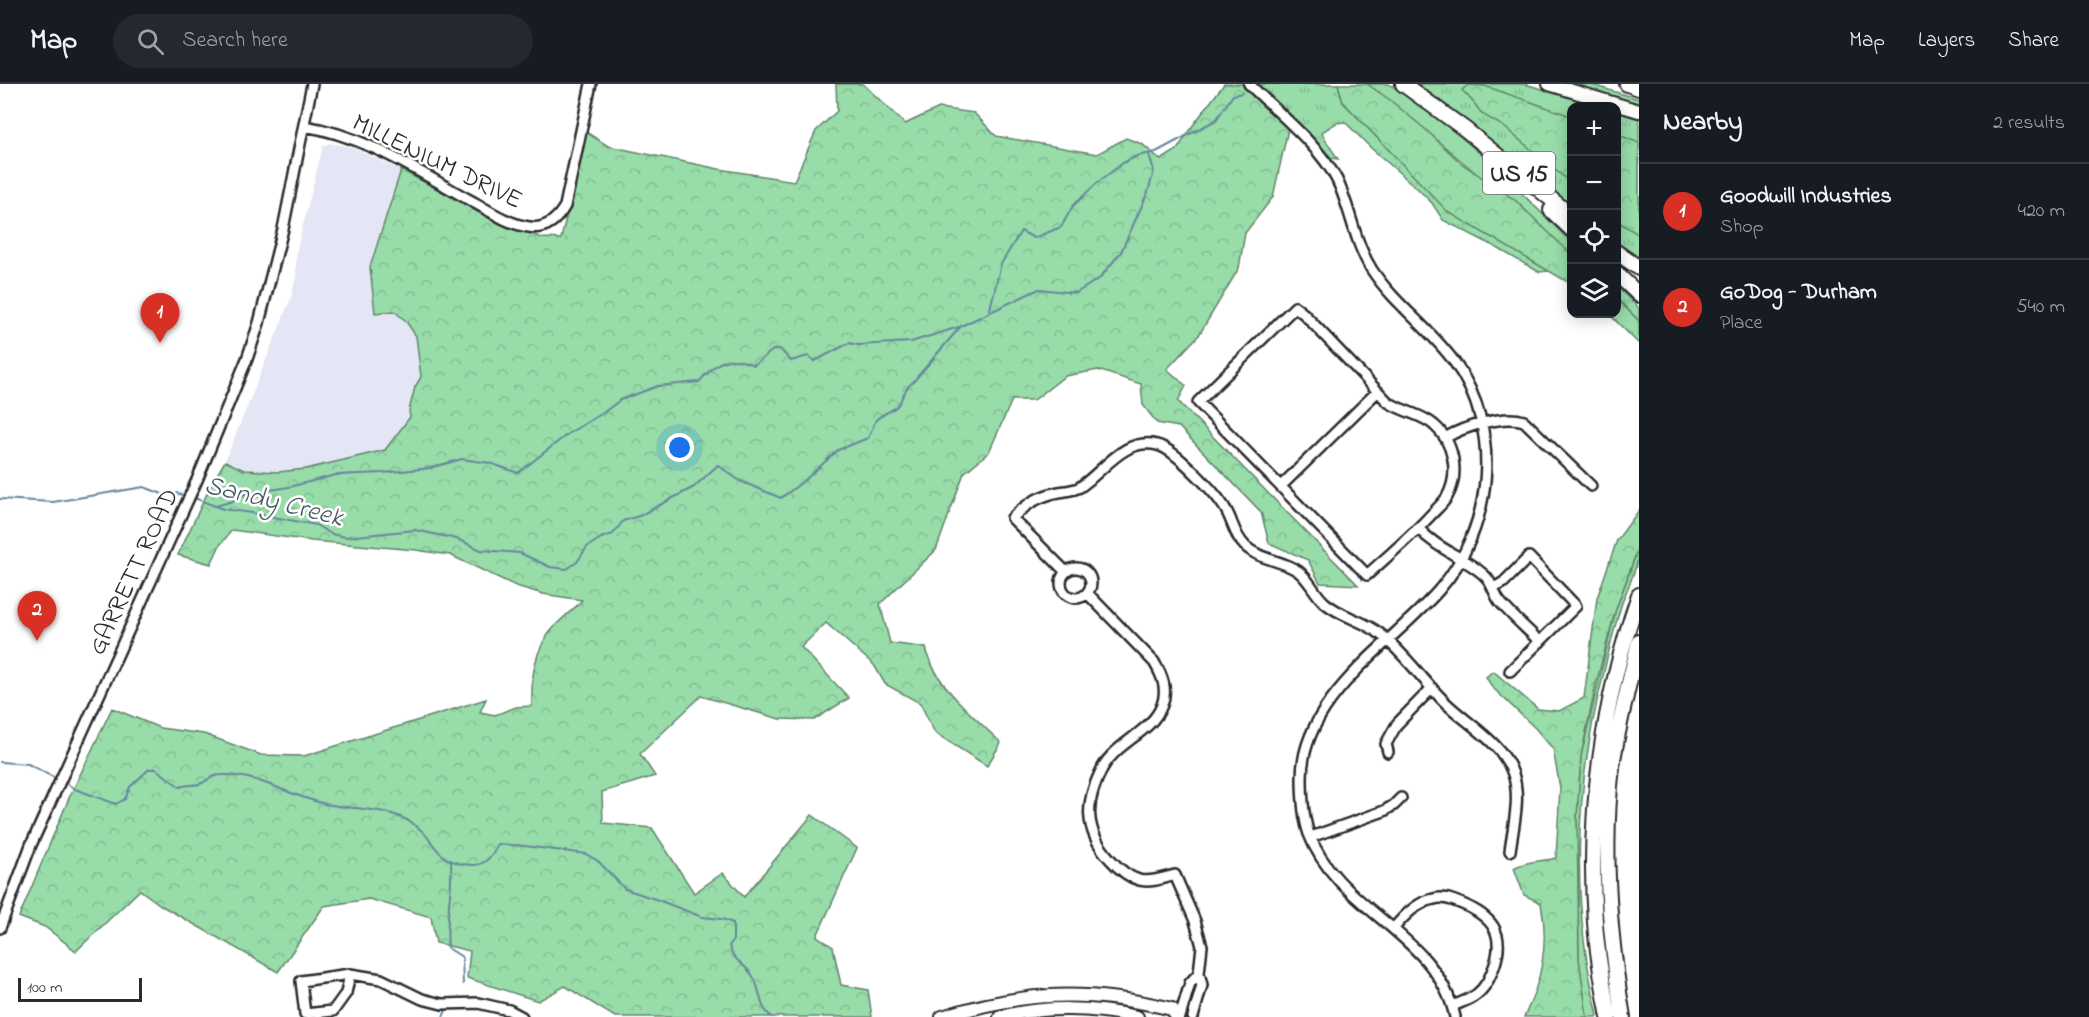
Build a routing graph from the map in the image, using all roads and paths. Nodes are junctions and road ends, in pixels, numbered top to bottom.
1 (312, 84) edge
2 (591, 84) edge
3 (1249, 84) edge
4 (1403, 84) edge
5 (1549, 84) edge
6 (1627, 84) edge
7 (1639, 88) edge
8 (1639, 111) edge
9 (304, 126) junction
10 (1466, 130) junction
11 (1567, 212) edge
12 (1567, 225) edge
13 (1621, 255) edge
14 (1639, 268) edge
15 (1621, 277) edge
16 (1639, 295) edge
17 (1377, 392) junction
18 (1483, 424) junction
19 (1445, 438) junction
20 (1281, 486) junction
21 (1591, 486) dead end
22 (1418, 528) junction
23 (1461, 559) junction
24 (1066, 572) junction
25 (1494, 588) junction
26 (1087, 593) junction
27 (1639, 595) edge
28 (1388, 641) junction
29 (1540, 642) junction
30 (1639, 642) edge
31 (1510, 671) dead end
32 (1432, 688) junction
33 (1388, 752) dead end
34 (1401, 798) dead end
35 (1311, 837) junction
36 (1510, 851) dead end
37 (0, 928) edge
38 (1394, 928) junction
39 (1199, 973) junction
40 (350, 975) junction
41 (1453, 1006) junction
42 (522, 1017) edge
43 (942, 1017) edge
44 (1000, 1017) edge
45 (1137, 1017) edge
46 (1178, 1017) edge
47 (1193, 1017) edge
48 (1455, 1017) edge
49 (1609, 1017) edge
50 (1623, 1017) edge

1 - 9 street, GARRETT ROAD
2 - 9 street, MILLENIUM DRIVE
3 - 18 street
4 - 10 highway, US 15
5 - 8 main road
6 - 7 highway
9 - 37 street, GARRETT ROAD
10 - 11 highway, US 15
10 - 12 highway
13 - 14 highway
15 - 16 highway
17 - 19 street
17 - 20 street
17 - 20 street
18 - 19 street
18 - 21 street
18 - 23 street
19 - 22 street
20 - 22 street
22 - 23 street
23 - 25 street
23 - 28 street
24 - 26 street
24 - 26 street
24 - 28 street
25 - 29 street
25 - 29 street
26 - 39 street
27 - 49 highway
28 - 32 street
28 - 35 street
29 - 31 street
30 - 50 highway
32 - 33 street
32 - 36 street
34 - 35 street
35 - 38 street
38 - 41 street
38 - 41 street
39 - 46 street
39 - 47 street
40 - 40 street
40 - 42 street
41 - 48 street
43 - 46 main road
44 - 45 main road

